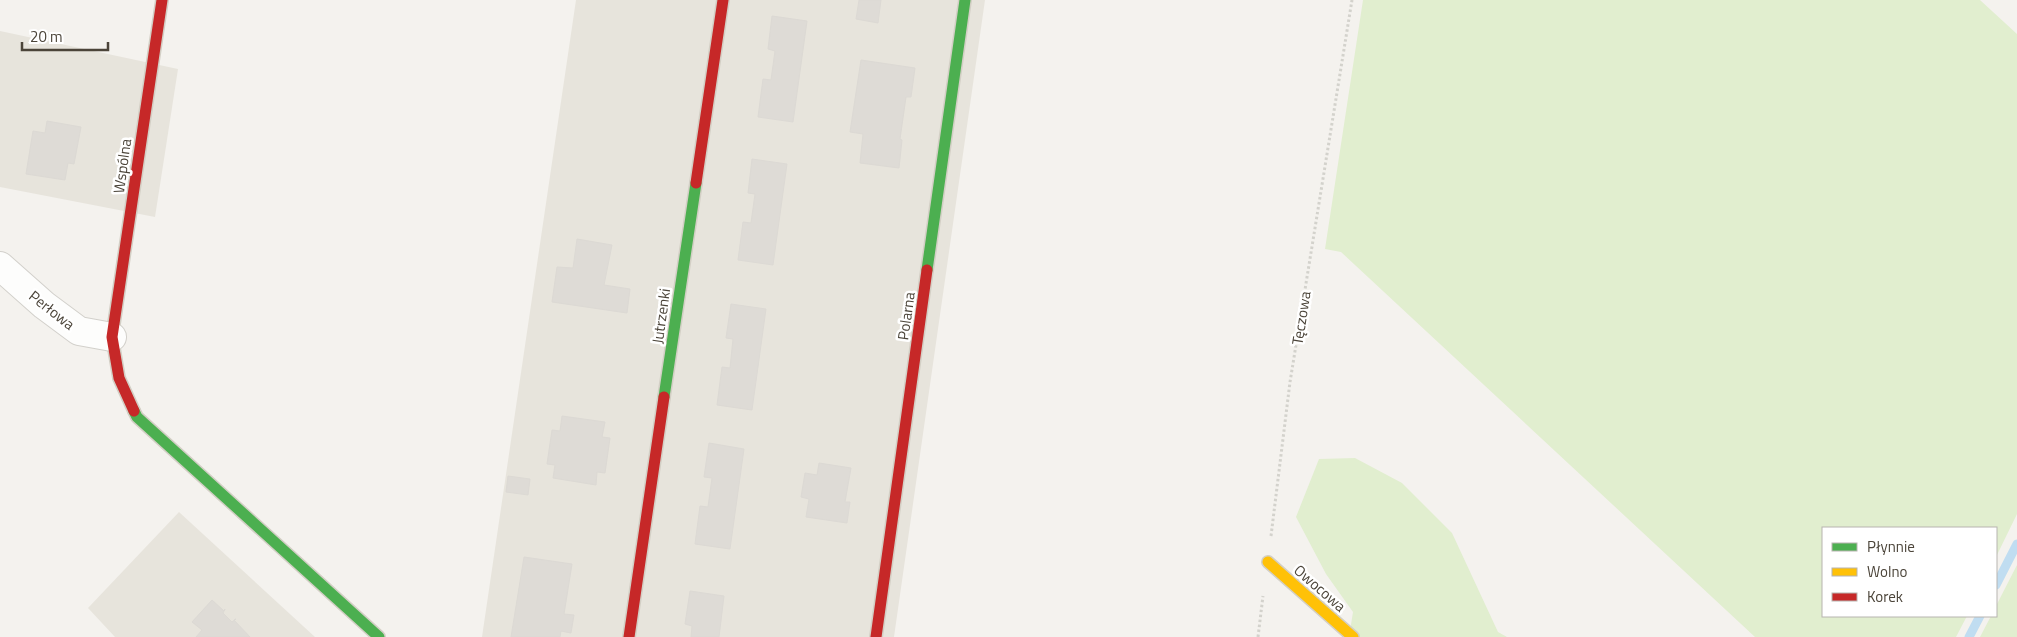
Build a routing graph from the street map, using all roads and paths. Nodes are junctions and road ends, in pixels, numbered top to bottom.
1 (162, 0) edge
2 (723, 0) edge
3 (965, 0) edge
4 (1352, 0) edge
5 (0, 266) edge
6 (112, 337) junction
7 (1268, 562) junction
8 (379, 637) edge
9 (629, 637) edge
10 (876, 637) edge
11 (1258, 637) edge
12 (1353, 637) edge

1 - 6 street, Wspólna
2 - 9 street, Jutrzenki
3 - 10 street, Polarna
4 - 7 path, Tęczowa
5 - 6 street, Perłowa
6 - 8 street, Wspólna
7 - 11 path, Tęczowa
7 - 12 street, Owocowa

